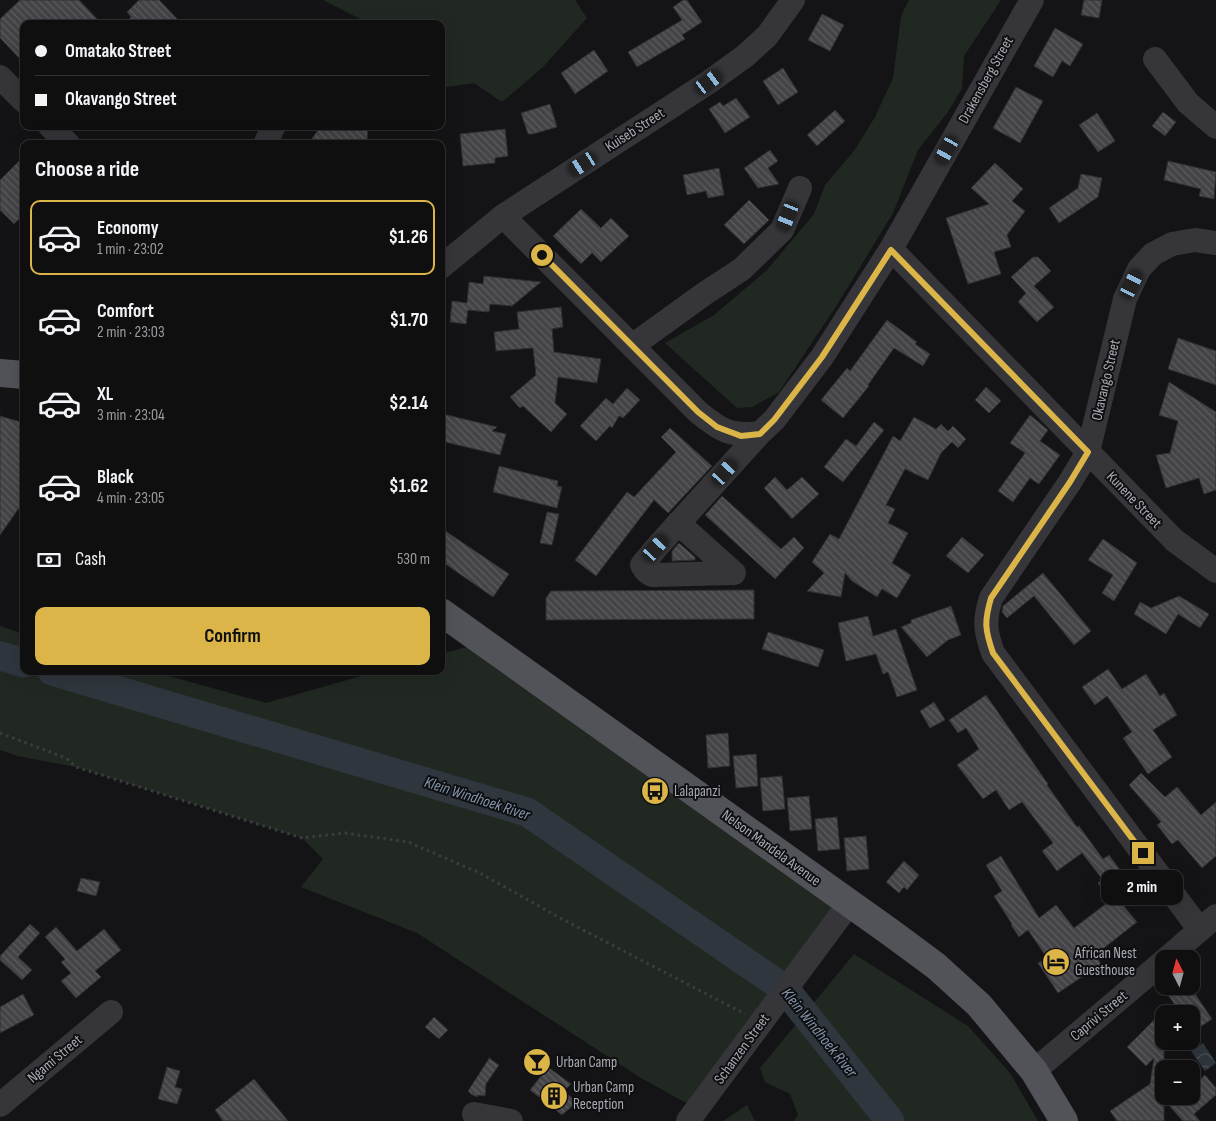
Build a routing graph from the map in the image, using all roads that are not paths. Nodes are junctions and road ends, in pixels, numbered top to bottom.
1 (793, 0) edge
2 (1032, 0) edge
3 (1155, 60) dead end
4 (0, 77) edge
5 (20, 96) edge
6 (1216, 127) edge
7 (54, 130) edge
8 (64, 140) edge
9 (800, 188) dead end
10 (504, 216) junction
11 (1216, 243) edge
12 (891, 250) junction
13 (445, 264) edge
14 (632, 346) junction
15 (0, 373) edge
16 (20, 375) edge
17 (760, 434) junction
18 (1088, 452) junction
19 (678, 523) dead end
20 (1216, 571) edge
21 (445, 615) edge
22 (849, 904) junction
23 (1208, 923) edge
24 (1177, 950) edge
25 (1155, 968) edge
26 (111, 1012) dead end
27 (1034, 1071) junction
28 (0, 1105) edge
29 (474, 1114) dead end
30 (511, 1121) edge
31 (688, 1121) edge
32 (1064, 1121) edge

1 - 10 street, Kuiseb Street
2 - 12 street, Drakensberg Street
3 - 6 street
4 - 5 street
7 - 8 street
9 - 14 street
10 - 13 street, Kuiseb Street
10 - 14 street
11 - 18 street, Okavango Street
12 - 17 street, Drakensberg Street
12 - 18 street, Kunene Street
14 - 17 street
15 - 16 main road
17 - 19 street, Drakensberg Street
18 - 20 street, Kunene Street
18 - 23 street, Okavango Street
21 - 22 main road, Nelson Mandela Avenue
22 - 27 main road, Nelson Mandela Avenue
22 - 31 street, Schanzen Street
23 - 24 street, Caprivi Street
25 - 27 street, Caprivi Street
26 - 28 street, Ngami Street
27 - 32 main road, Nelson Mandela Avenue
29 - 30 street

